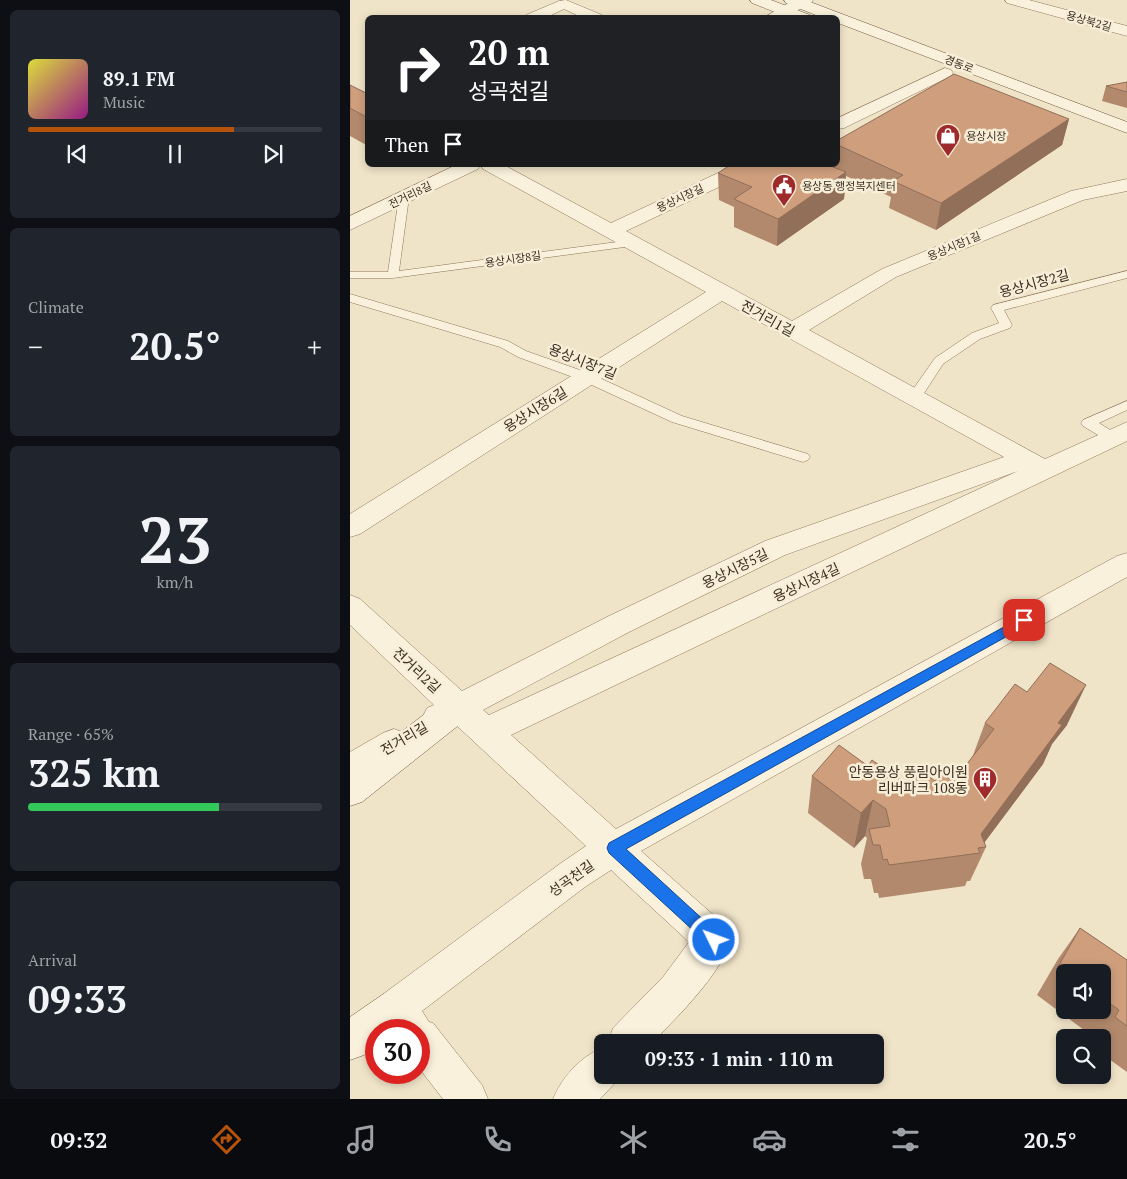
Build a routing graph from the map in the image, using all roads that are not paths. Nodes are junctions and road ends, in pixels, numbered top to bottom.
1 (757, 0) edge
2 (1012, 0) edge
3 (569, 2) edge
4 (1055, 5) edge
5 (797, 6) edge
6 (538, 15) edge
7 (592, 15) edge
8 (777, 15) edge
9 (821, 15) edge
10 (840, 22) edge
11 (840, 31) edge
12 (1127, 31) edge
13 (945, 73) junction
14 (840, 123) edge
15 (1127, 128) edge
16 (1127, 144) edge
17 (466, 167) edge
18 (494, 167) edge
19 (746, 167) edge
20 (1127, 185) edge
21 (404, 198) junction
22 (350, 224) edge
23 (610, 231) junction
24 (632, 243) junction
25 (1127, 274) edge
26 (350, 275) edge
27 (393, 275) junction
28 (721, 292) junction
29 (350, 298) edge
30 (791, 331) junction
31 (586, 377) junction
32 (914, 398) junction
33 (1127, 405) edge
34 (1120, 434) edge
35 (803, 457) dead end
36 (1036, 464) junction
37 (350, 527) edge
38 (1127, 564) edge
39 (350, 607) edge
40 (458, 708) junction
41 (485, 732) junction
42 (350, 768) edge
43 (350, 791) edge
44 (614, 848) junction
45 (404, 1019) edge
46 (635, 1034) edge
47 (365, 1035) edge
48 (350, 1041) edge
49 (430, 1052) edge
50 (594, 1077) edge
51 (468, 1099) edge
52 (573, 1099) edge

1 - 5 street, 경동로
2 - 4 street, 용상북2길
3 - 6 street
3 - 7 street
4 - 12 street, 용상북2길
5 - 8 street
5 - 9 street, 경동로
10 - 15 street, 경동로
11 - 13 street, 경동로
13 - 14 street
13 - 16 street, 경동로
17 - 21 street, 전거리8길
18 - 23 street, 전거리1길
19 - 23 street, 용상시장길
20 - 30 street, 용상시장1길
21 - 22 street, 전거리8길
21 - 27 lane
23 - 24 street, 전거리1길
24 - 27 lane, 용상시장8길
24 - 28 street, 전거리1길
25 - 32 lane, 용상시장2길
26 - 27 lane, 용상시장8길
28 - 30 street, 전거리1길
28 - 31 street, 용상시장6길
29 - 31 lane, 용상시장7길
30 - 32 street, 전거리1길
31 - 35 lane, 용상시장7길
31 - 37 street, 용상시장6길
32 - 36 street, 전거리1길
33 - 34 lane
34 - 36 street, 용상시장4길
36 - 40 street, 용상시장5길
36 - 41 street, 용상시장4길
38 - 44 street, 성곡천길
39 - 40 street, 전거리2길
40 - 41 street, 전거리2길
40 - 42 street, 전거리길
40 - 43 street
41 - 44 street, 전거리2길
44 - 45 street, 성곡천길
44 - 46 street, 전거리2길
47 - 48 street, 성곡천길
49 - 51 street
50 - 52 street

